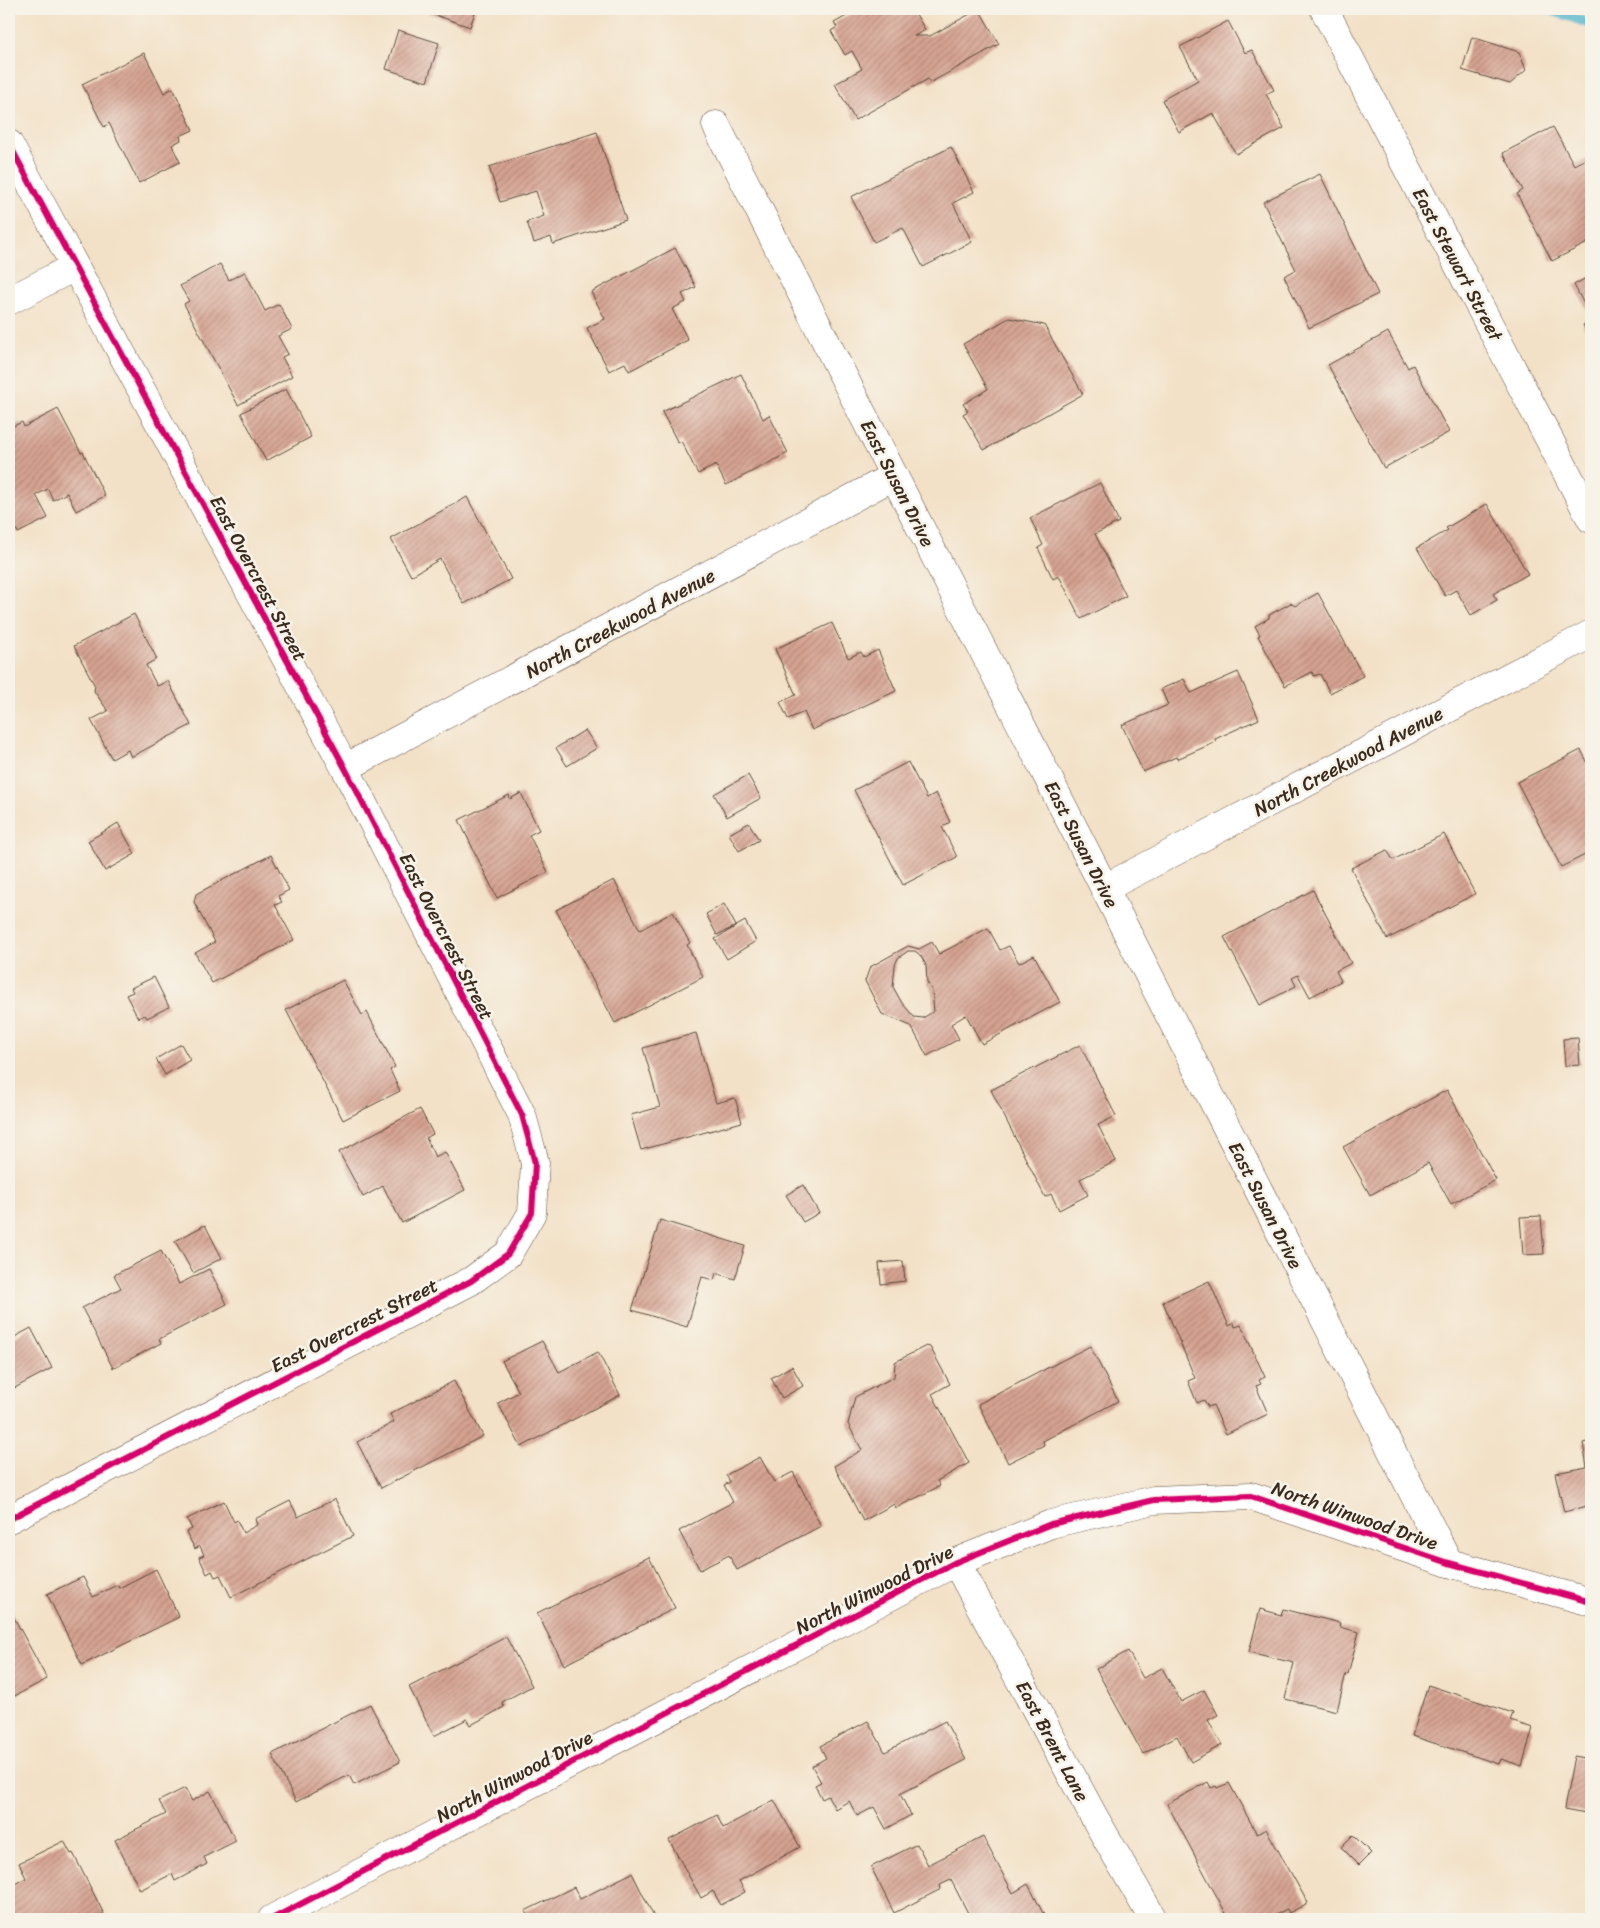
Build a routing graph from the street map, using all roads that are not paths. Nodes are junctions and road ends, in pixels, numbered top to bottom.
1 (1324, 9) edge
2 (716, 124) dead end
3 (9, 144) edge
4 (74, 267) junction
5 (9, 301) edge
6 (894, 476) junction
7 (1591, 519) edge
8 (1591, 634) edge
9 (345, 768) junction
10 (1105, 888) junction
11 (9, 1518) edge
12 (956, 1562) junction
13 (1449, 1563) junction
14 (1591, 1602) edge
15 (272, 1919) edge
16 (1153, 1919) edge

1 - 7 street, East Stewart Street
2 - 6 street, East Susan Drive
3 - 4 street, East Overcrest Street
4 - 5 street
4 - 9 street, East Overcrest Street
6 - 9 street, North Creekwood Avenue
6 - 10 street, East Susan Drive
8 - 10 street, North Creekwood Avenue
9 - 11 street, East Overcrest Street
10 - 13 street, East Susan Drive
12 - 13 street, North Winwood Drive
12 - 15 street, North Winwood Drive
12 - 16 street, East Brent Lane
13 - 14 street, North Winwood Drive

